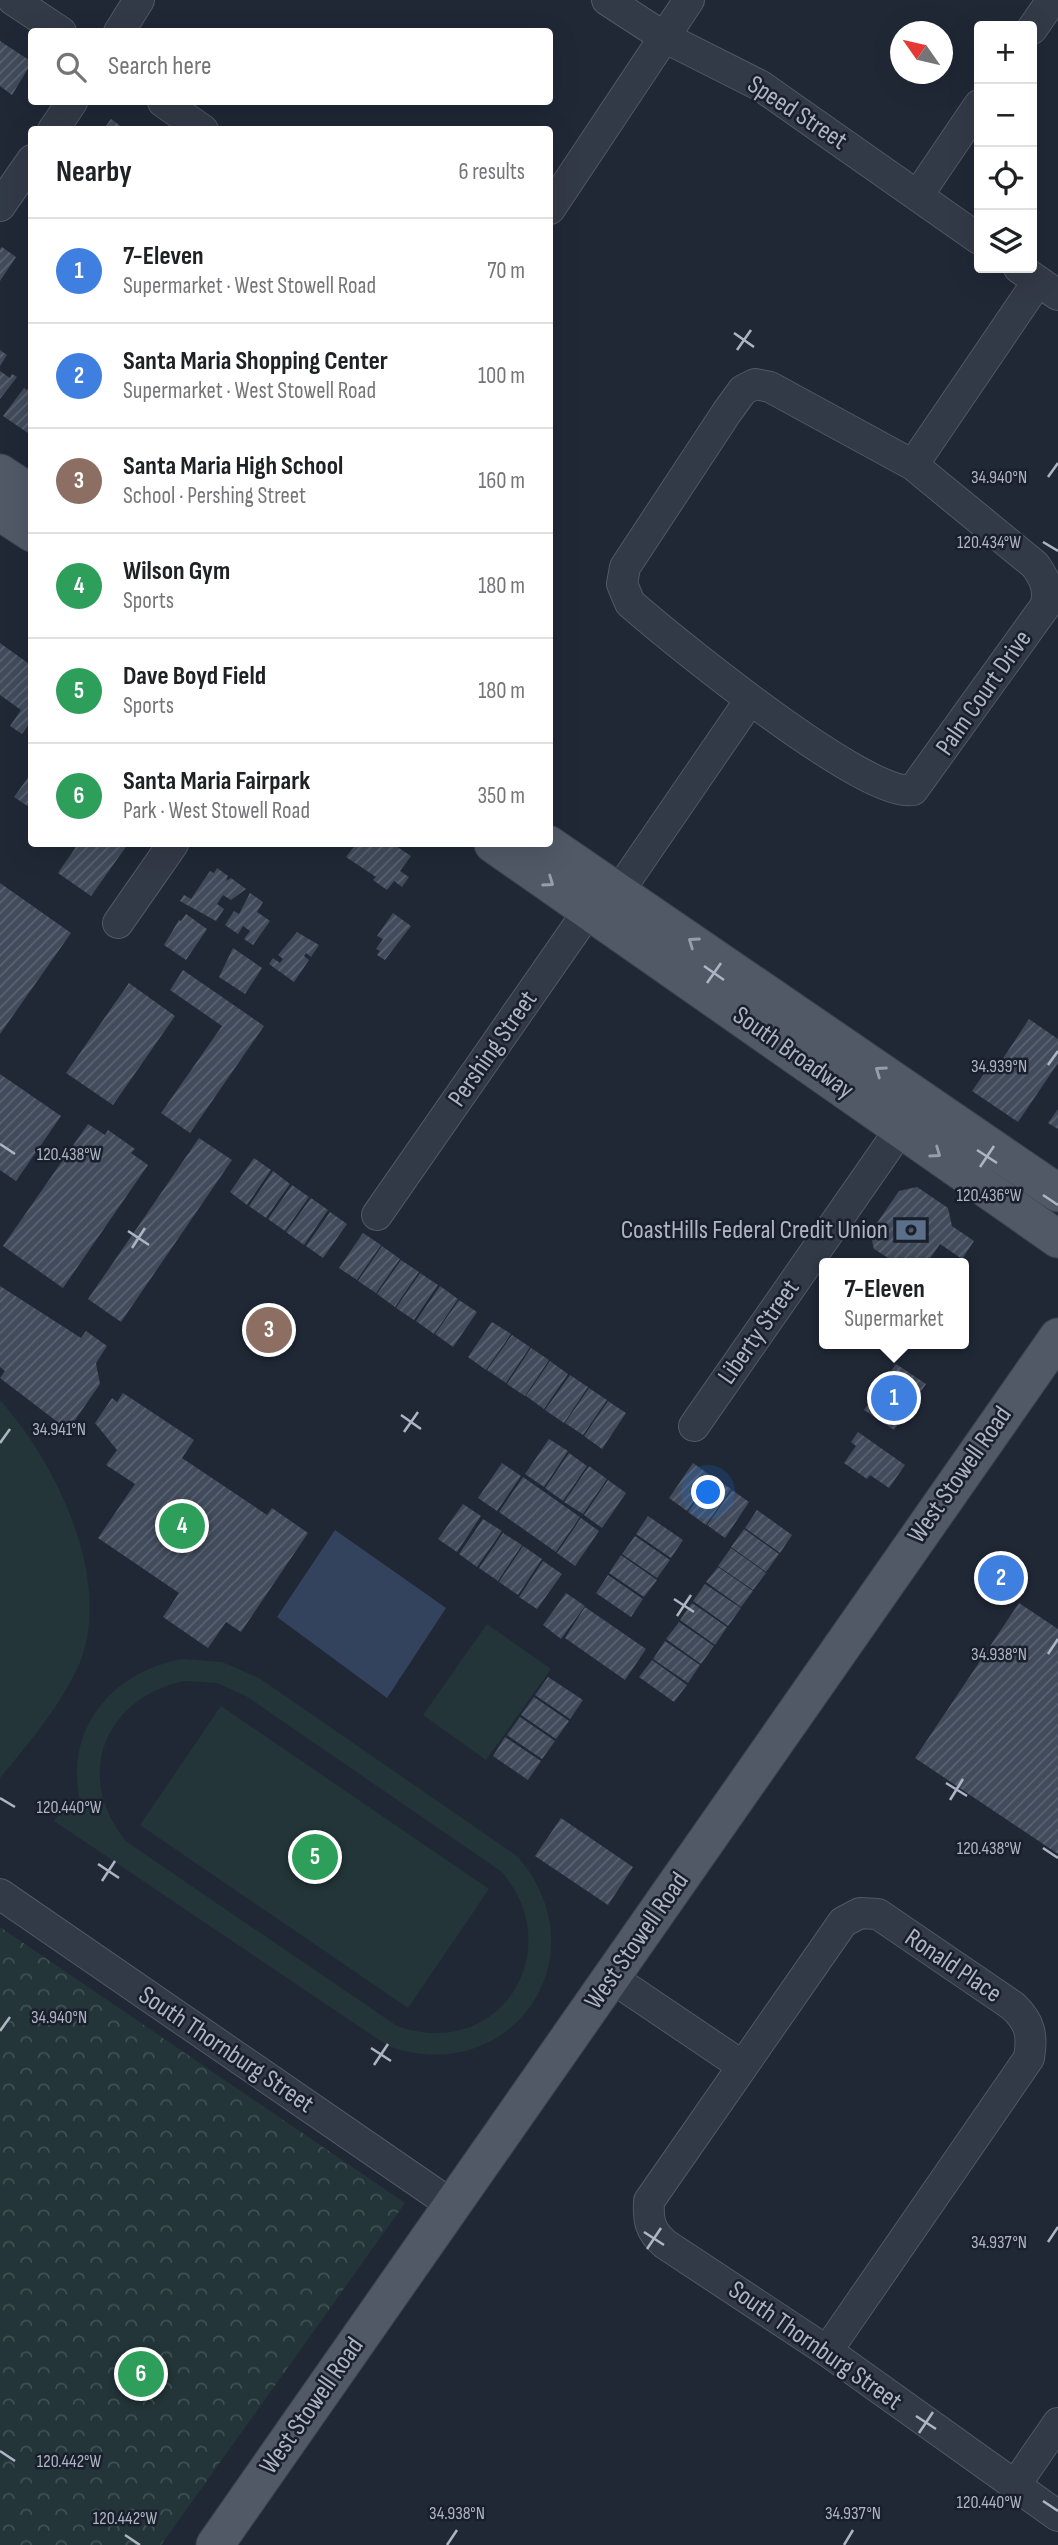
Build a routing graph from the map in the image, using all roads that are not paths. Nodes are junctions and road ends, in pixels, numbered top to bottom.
1 (13, 0) edge
2 (139, 0) edge
3 (607, 0) edge
4 (689, 0) edge
5 (1052, 0) edge
6 (1037, 22) edge
7 (55, 28) edge
8 (122, 28) edge
9 (664, 37) junction
10 (70, 105) edge
11 (167, 105) edge
12 (974, 112) edge
13 (55, 126) edge
14 (197, 126) edge
15 (28, 166) edge
16 (918, 195) junction
17 (553, 204) edge
18 (0, 206) edge
19 (974, 235) edge
20 (1038, 281) edge
21 (913, 465) junction
22 (0, 473) edge
23 (28, 491) edge
24 (0, 512) edge
25 (28, 530) edge
26 (750, 700) junction
27 (171, 847) edge
28 (499, 847) edge
29 (551, 847) edge
30 (604, 901) junction
31 (118, 923) dead end
32 (911, 1114) junction
33 (1058, 1193) edge
34 (377, 1215) dead end
35 (1058, 1239) edge
36 (1058, 1336) edge
37 (694, 1426) dead end
38 (0, 1895) edge
39 (612, 1978) junction
40 (741, 2065) junction
41 (452, 2205) junction
42 (648, 2220) joint
43 (827, 2351) junction
44 (1058, 2423) edge
45 (1014, 2487) junction
46 (1058, 2516) edge
47 (215, 2545) edge

1 - 7 street
2 - 8 street
3 - 9 street, Speed Street
4 - 9 street
5 - 6 street
9 - 16 street, Speed Street
9 - 17 street
10 - 13 street
11 - 14 street
12 - 16 street
15 - 18 street
16 - 19 street, Speed Street
20 - 21 street
21 - 26 street, Palm Court Drive
21 - 26 street, Palm Court Drive
22 - 23 main road
24 - 25 main road
26 - 30 street
27 - 31 street
28 -> 30 main road, South Broadway
29 - 30 main road, South Broadway
30 - 32 main road, South Broadway
30 - 34 street, Pershing Street
32 - 33 main road, South Broadway
32 -> 35 main road, South Broadway
32 - 37 street, Liberty Street
36 - 39 main road, West Stowell Road
38 - 41 street, South Thornburg Street
39 - 40 street
39 - 41 main road, West Stowell Road
40 - 42 street, Ronald Place
40 - 43 street, Ronald Place
41 - 47 main road, West Stowell Road
42 - 43 street, South Thornburg Street
43 - 45 street, South Thornburg Street
44 - 45 street
45 - 46 street, South Thornburg Street

